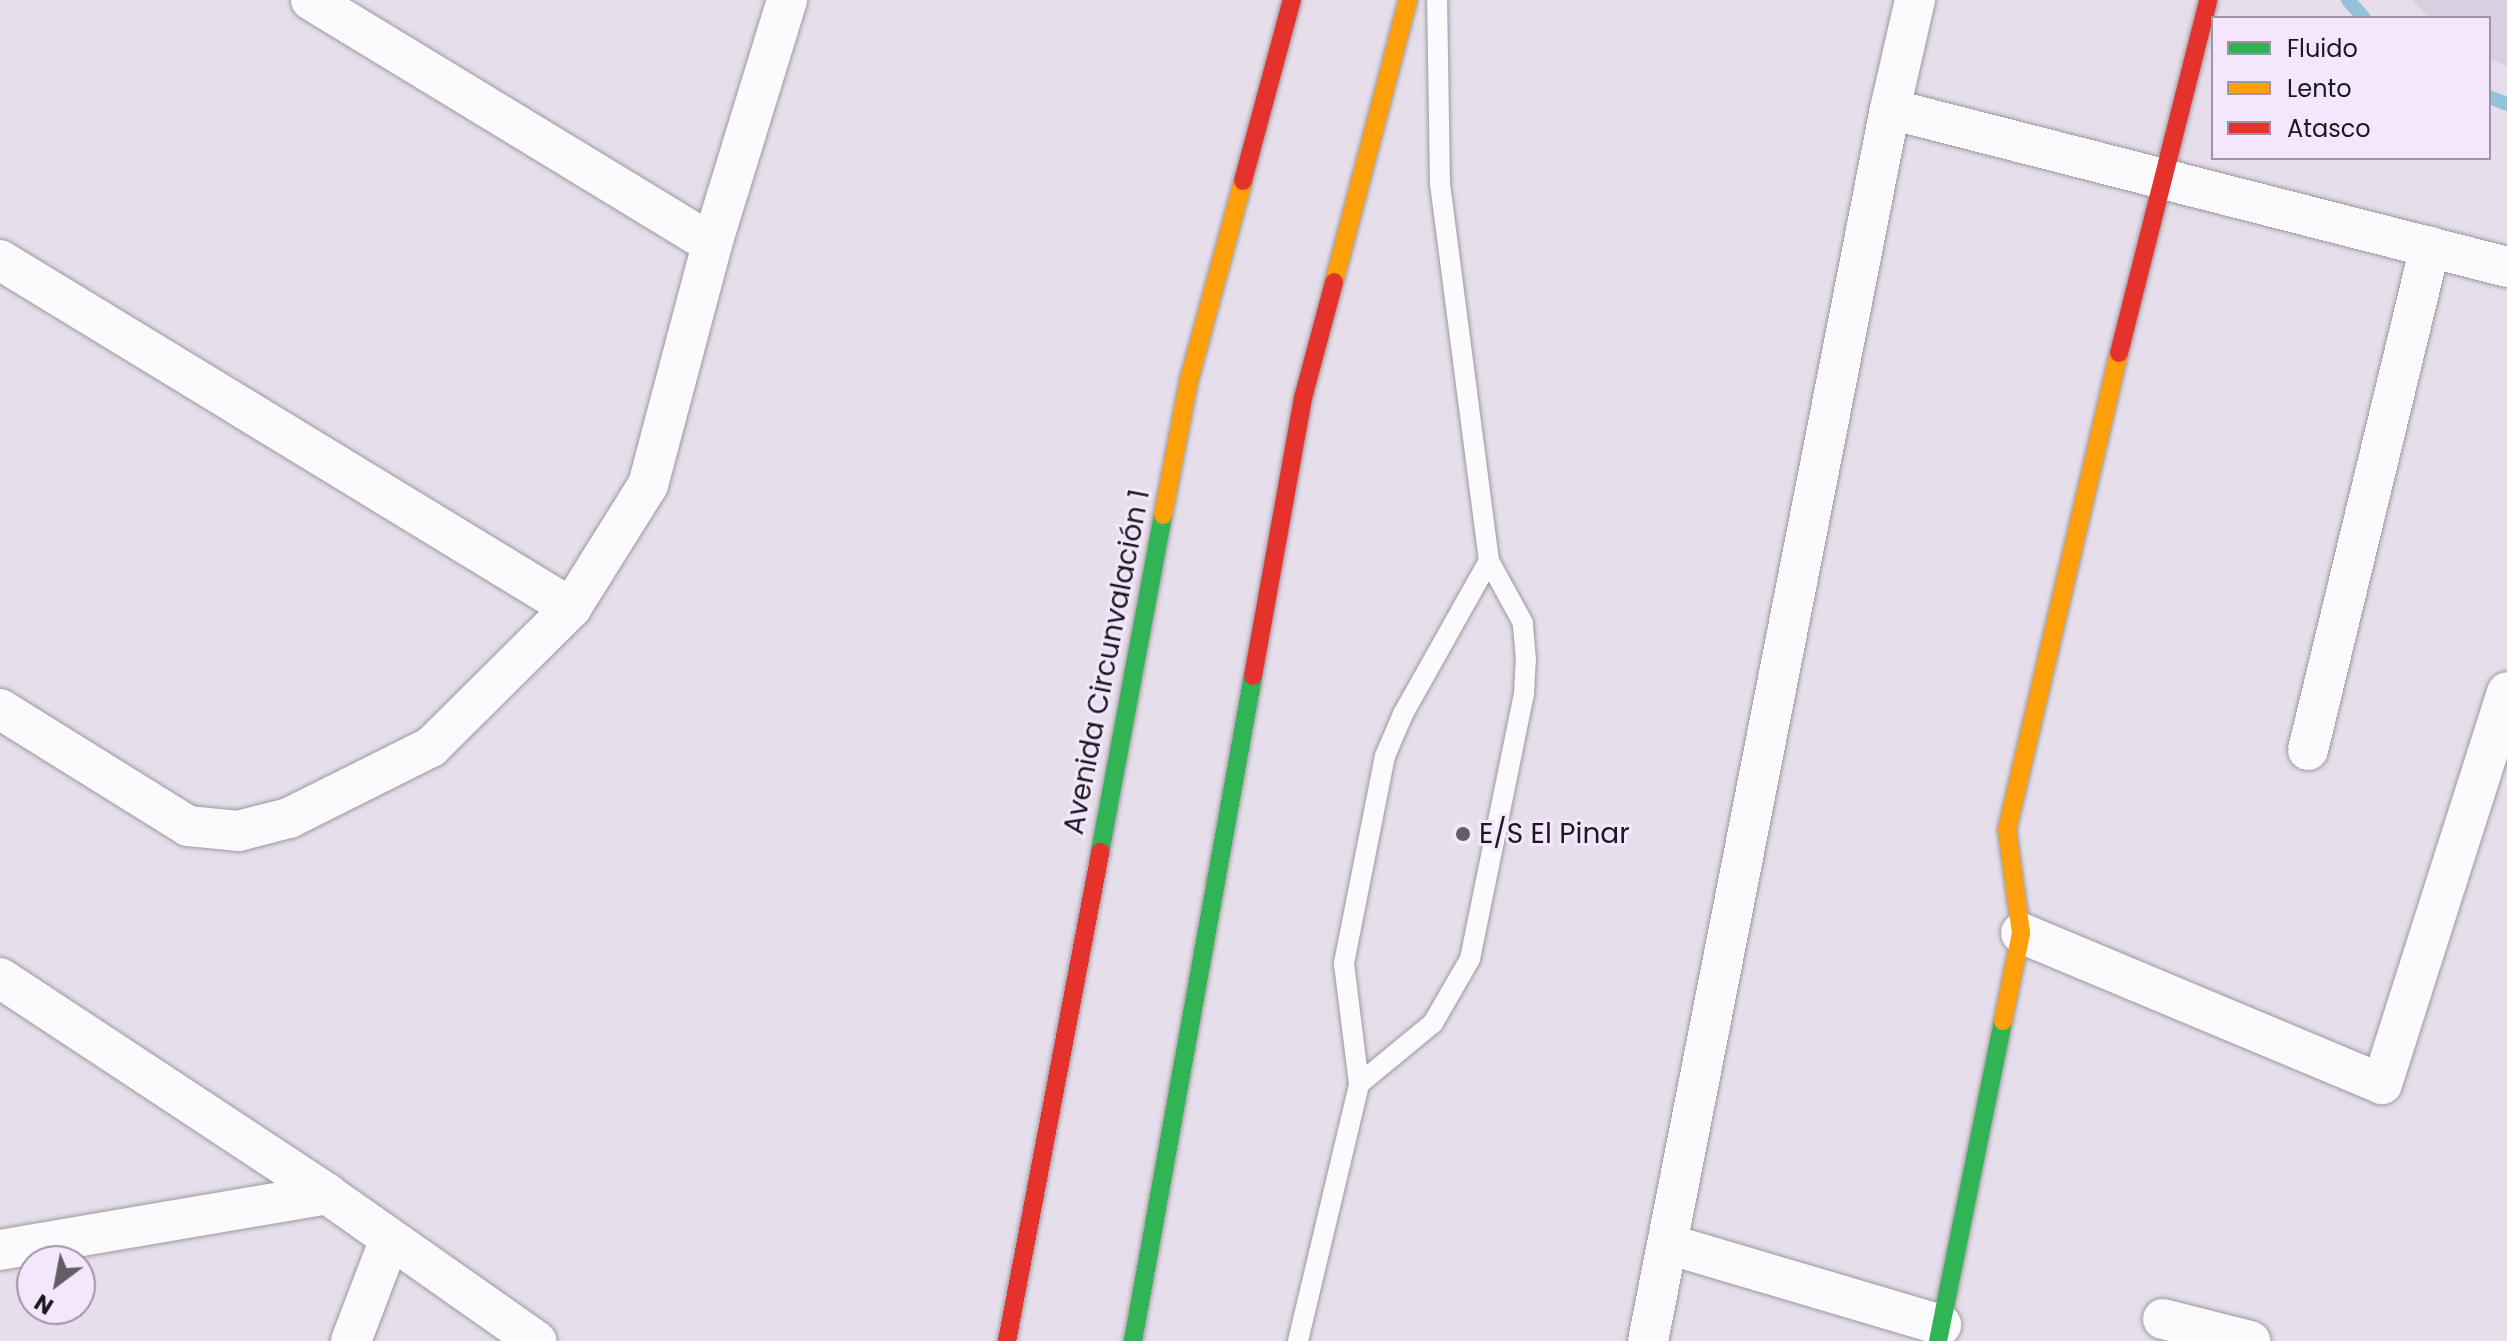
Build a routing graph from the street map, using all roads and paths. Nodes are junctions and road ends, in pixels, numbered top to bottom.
1 (311, 0) edge
2 (787, 0) edge
3 (1292, 0) edge
4 (1408, 0) edge
5 (1437, 0) edge
6 (1915, 0) edge
7 (2208, 0) edge
8 (1890, 109) junction
9 (2160, 181) junction
10 (712, 244) junction
11 (2430, 247) junction
12 (0, 260) edge
13 (2507, 267) edge
14 (1489, 561) junction
15 (571, 608) junction
16 (2507, 692) edge
17 (0, 709) edge
18 (2308, 750) dead end
19 (2492, 789) edge
20 (2021, 933) junction
21 (0, 978) edge
22 (1359, 1084) junction
23 (327, 1194) junction
24 (390, 1239) junction
25 (1668, 1244) junction
26 (0, 1250) edge
27 (2163, 1319) dead end
28 (1939, 1333) edge
29 (351, 1341) edge
30 (536, 1341) edge
31 (1007, 1341) edge
32 (1133, 1341) edge
33 (1298, 1341) edge
34 (1648, 1341) edge
35 (2250, 1341) edge

1 - 10 street
2 - 10 street
3 - 31 main road, Avenida Circunvalación 1
4 - 32 main road
5 - 14 lane
6 - 8 street
7 - 9 main road
8 - 9 street
8 - 25 street
9 - 11 street
9 - 20 main road
10 - 15 street
11 - 13 street
11 - 18 street
12 - 15 street
14 - 22 lane
14 - 22 lane
15 - 17 street
16 - 19 street
19 - 20 street
20 - 28 main road
21 - 23 street
22 - 33 lane
23 - 24 street
23 - 26 street
24 - 29 street
24 - 30 street
25 - 28 street
25 - 34 street
27 - 35 street

